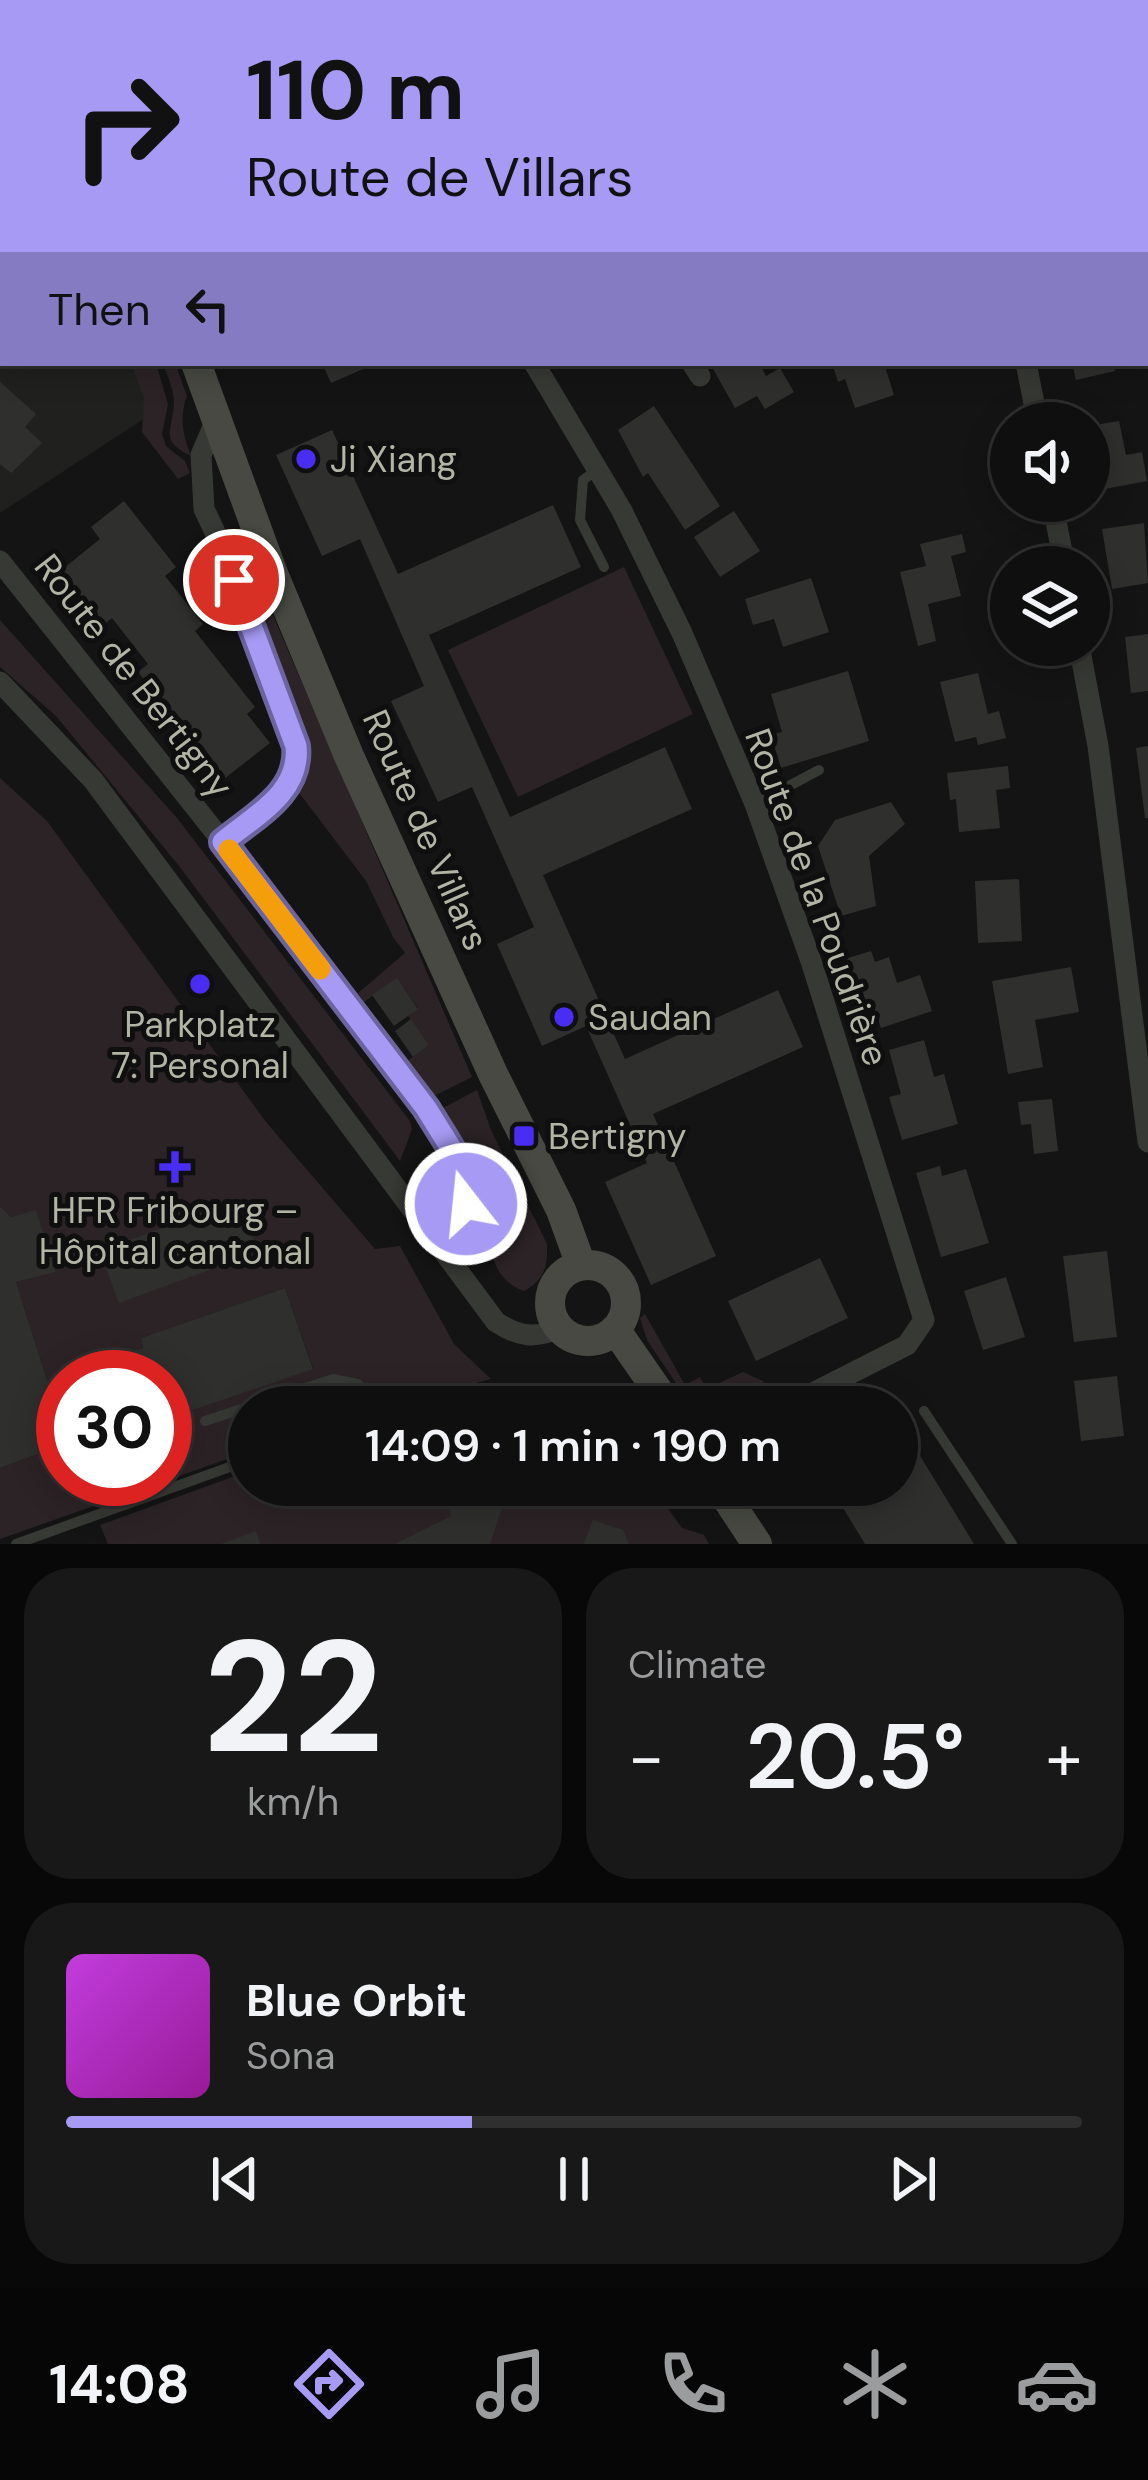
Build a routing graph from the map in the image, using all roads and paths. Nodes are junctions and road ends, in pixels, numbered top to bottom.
1 (197, 366) edge
2 (536, 366) edge
3 (1027, 366) edge
4 (1034, 402) edge
5 (216, 420) junction
6 (597, 470) junction
7 (0, 561) edge
8 (604, 567) dead end
9 (1083, 666) edge
10 (0, 682) edge
11 (819, 770) dead end
12 (755, 804) junction
13 (223, 842) junction
14 (1144, 1086) edge
15 (1148, 1142) edge
16 (443, 1250) junction
17 (581, 1265) junction
18 (560, 1328) junction
19 (615, 1329) junction
20 (309, 1386) edge
21 (359, 1386) edge
22 (654, 1386) edge
23 (826, 1386) edge
24 (924, 1411) dead end
25 (228, 1413) edge
26 (205, 1421) dead end
27 (228, 1468) edge
28 (732, 1506) edge
29 (16, 1544) edge
30 (757, 1544) edge
31 (1012, 1544) edge

1 - 5 main road, Route de Villars
2 - 6 street, Route de la Poudrière
3 - 4 street
5 - 13 street
5 - 17 main road, Route de Villars
6 - 8 lane
6 - 12 street, Route de la Poudrière
7 - 13 street, Route de Bertigny
9 - 14 street
10 - 16 street
11 - 12 lane
12 - 23 street, Route de la Poudrière
13 - 16 street, Route de Bertigny
14 - 15 street
16 - 18 street
17 - 18 main road
17 - 19 main road
18 - 19 main road
19 - 22 main road
20 - 21 lane
24 - 31 lane
25 - 26 lane
27 - 29 lane
28 - 30 main road

